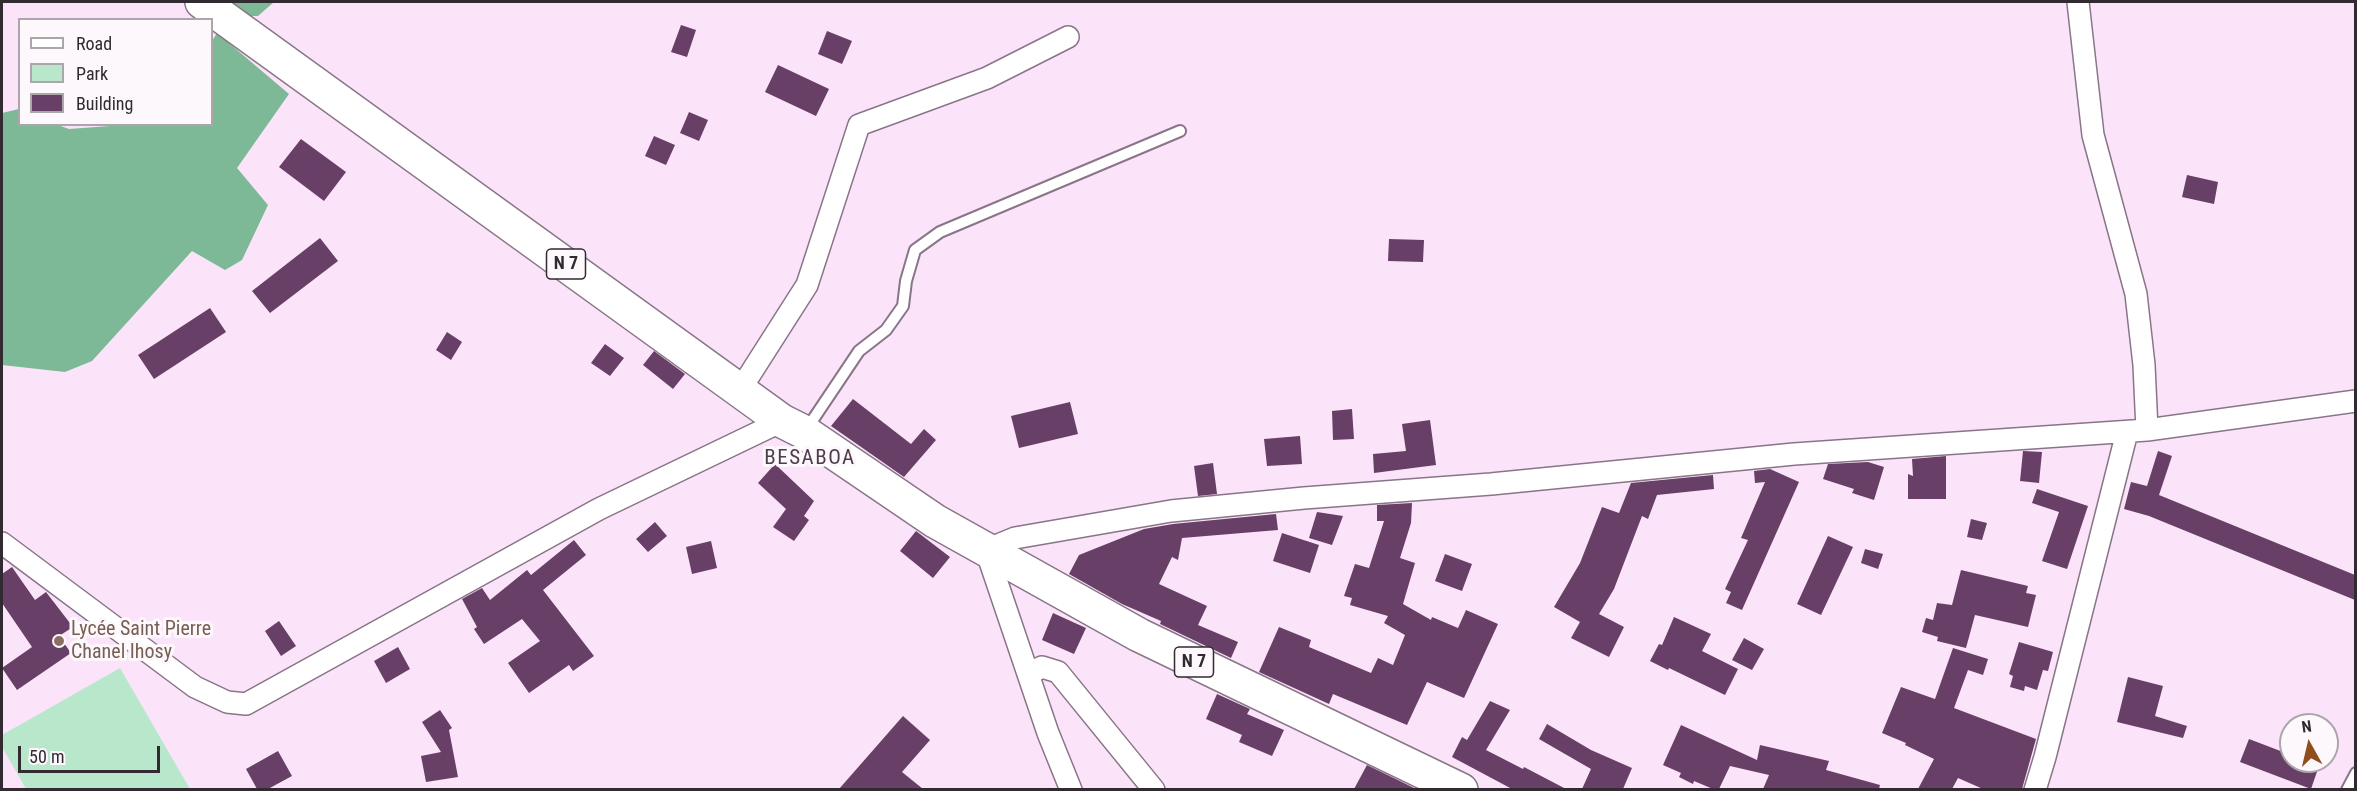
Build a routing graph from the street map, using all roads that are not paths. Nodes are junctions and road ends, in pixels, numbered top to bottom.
1 (202, 2) edge
2 (2078, 2) edge
3 (1068, 37) dead end
4 (1180, 131) dead end
5 (740, 390) junction
6 (2355, 401) edge
7 (793, 426) junction
8 (2137, 431) junction
9 (2, 543) edge
10 (986, 550) junction
11 (1028, 674) junction
12 (2355, 773) edge
13 (1071, 789) edge
14 (1154, 789) edge
15 (1461, 789) edge
16 (2035, 789) edge
17 (2347, 789) edge

1 - 5 main road, N 7
2 - 8 street
3 - 5 street
4 - 7 lane
5 - 7 main road, N 7
6 - 8 street
7 - 9 street
7 - 10 main road, N 7
8 - 10 street
8 - 16 street
10 - 11 street
10 - 15 main road, N 7
11 - 13 street
11 - 14 street
12 - 17 lane

